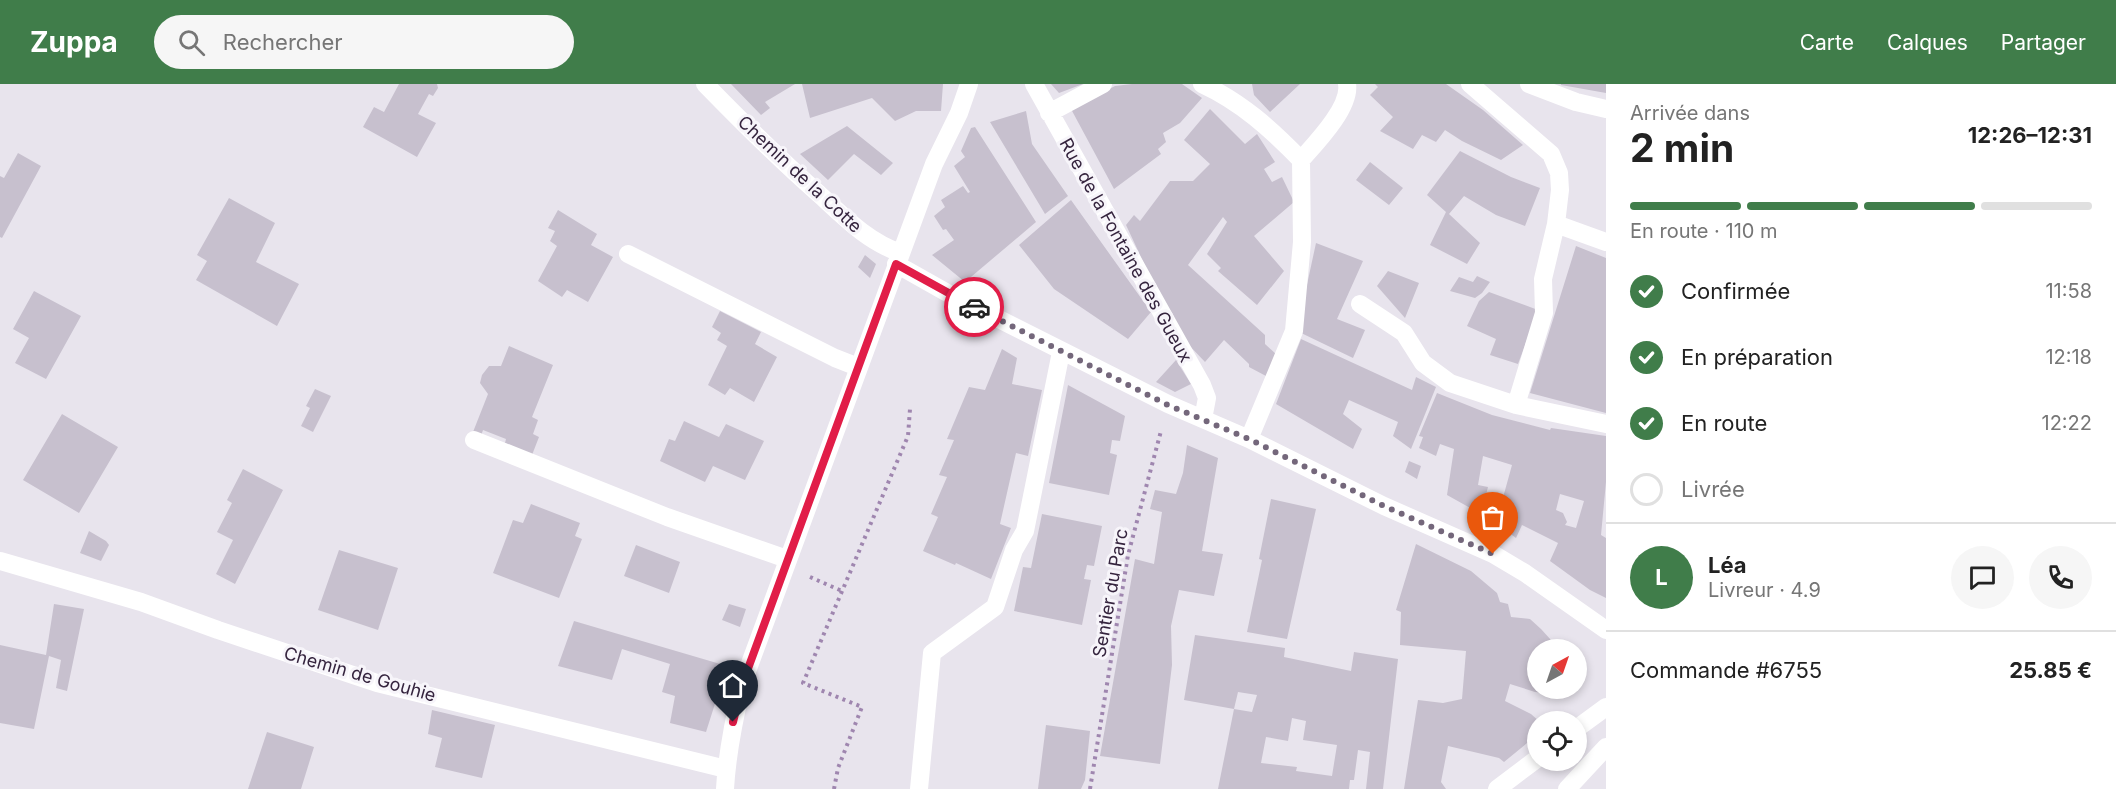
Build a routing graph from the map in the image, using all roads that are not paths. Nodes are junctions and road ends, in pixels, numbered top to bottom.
1 (705, 84) edge
2 (969, 84) edge
3 (1034, 84) edge
4 (1103, 84) edge
5 (1202, 84) edge
6 (1347, 84) edge
7 (1470, 84) edge
8 (1529, 84) edge
9 (1606, 109) edge
10 (1049, 113) junction
11 (1301, 160) junction
12 (1556, 224) junction
13 (1606, 242) edge
14 (628, 254) dead end
15 (899, 258) junction
16 (1360, 304) dead end
17 (1061, 352) junction
18 (858, 367) junction
19 (1516, 405) junction
20 (1203, 419) junction
21 (1606, 424) edge
22 (1249, 439) junction
23 (474, 441) dead end
24 (0, 561) edge
25 (786, 563) junction
26 (1583, 616) junction
27 (1606, 630) edge
28 (1606, 644) edge
29 (1606, 706) edge
30 (1587, 721) edge
31 (1606, 747) edge
32 (1527, 766) edge
33 (726, 769) junction
34 (725, 789) edge
35 (919, 789) edge
36 (1497, 789) edge
37 (1567, 789) edge

1 - 15 street, Chemin de la Cotte
2 - 15 street
3 - 10 street, Rue de la Fontaine des Gueux
4 - 10 street
5 - 11 street
6 - 11 street
7 - 12 street
8 - 9 street
10 - 20 street, Rue de la Fontaine des Gueux
11 - 22 street
12 - 13 street
12 - 19 street
14 - 18 street
15 - 17 street, Chemin de la Cotte
15 - 18 street
16 - 19 street
17 - 20 street, Chemin de la Cotte
17 - 35 street
18 - 25 street
19 - 21 street
20 - 22 street, Chemin de la Cotte
22 - 26 street, Chemin de la Cotte
23 - 25 street
24 - 33 street, Chemin de Gouhie
25 - 33 street
26 - 27 street
26 - 28 street
29 - 30 street
31 - 37 street
32 - 36 street
33 - 34 street

